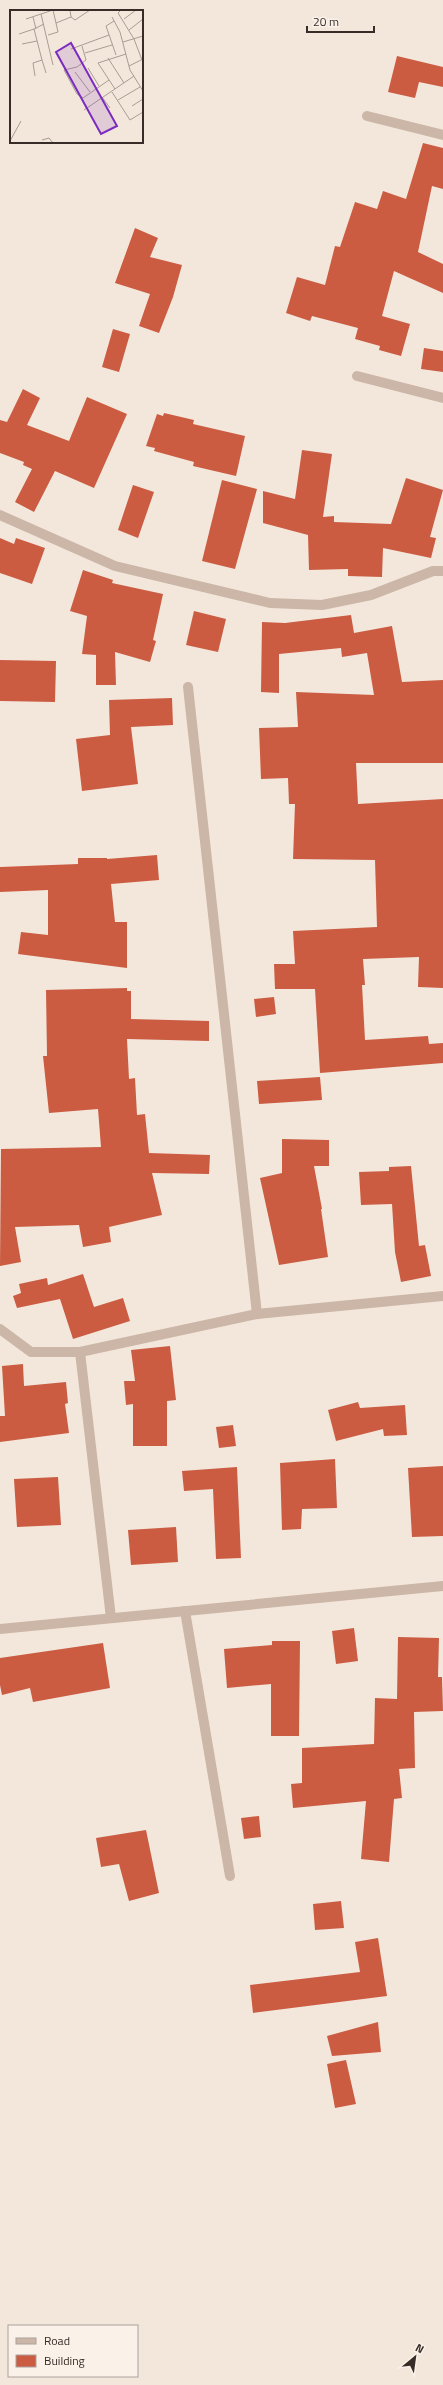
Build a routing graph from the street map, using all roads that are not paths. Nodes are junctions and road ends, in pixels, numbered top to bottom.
1 (367, 116) dead end
2 (443, 136) edge
3 (357, 376) dead end
4 (443, 398) edge
5 (0, 516) edge
6 (443, 571) edge
7 (188, 686) dead end
8 (443, 1296) edge
9 (257, 1314) junction
10 (0, 1329) edge
11 (80, 1352) junction
12 (443, 1586) edge
13 (185, 1611) junction
14 (111, 1618) junction
15 (0, 1629) edge
16 (230, 1876) dead end

1 - 2 street
3 - 4 street
5 - 6 street
7 - 9 street
8 - 9 street
9 - 11 street
10 - 11 street
11 - 14 street
12 - 13 street
13 - 14 street
13 - 16 street
14 - 15 street

